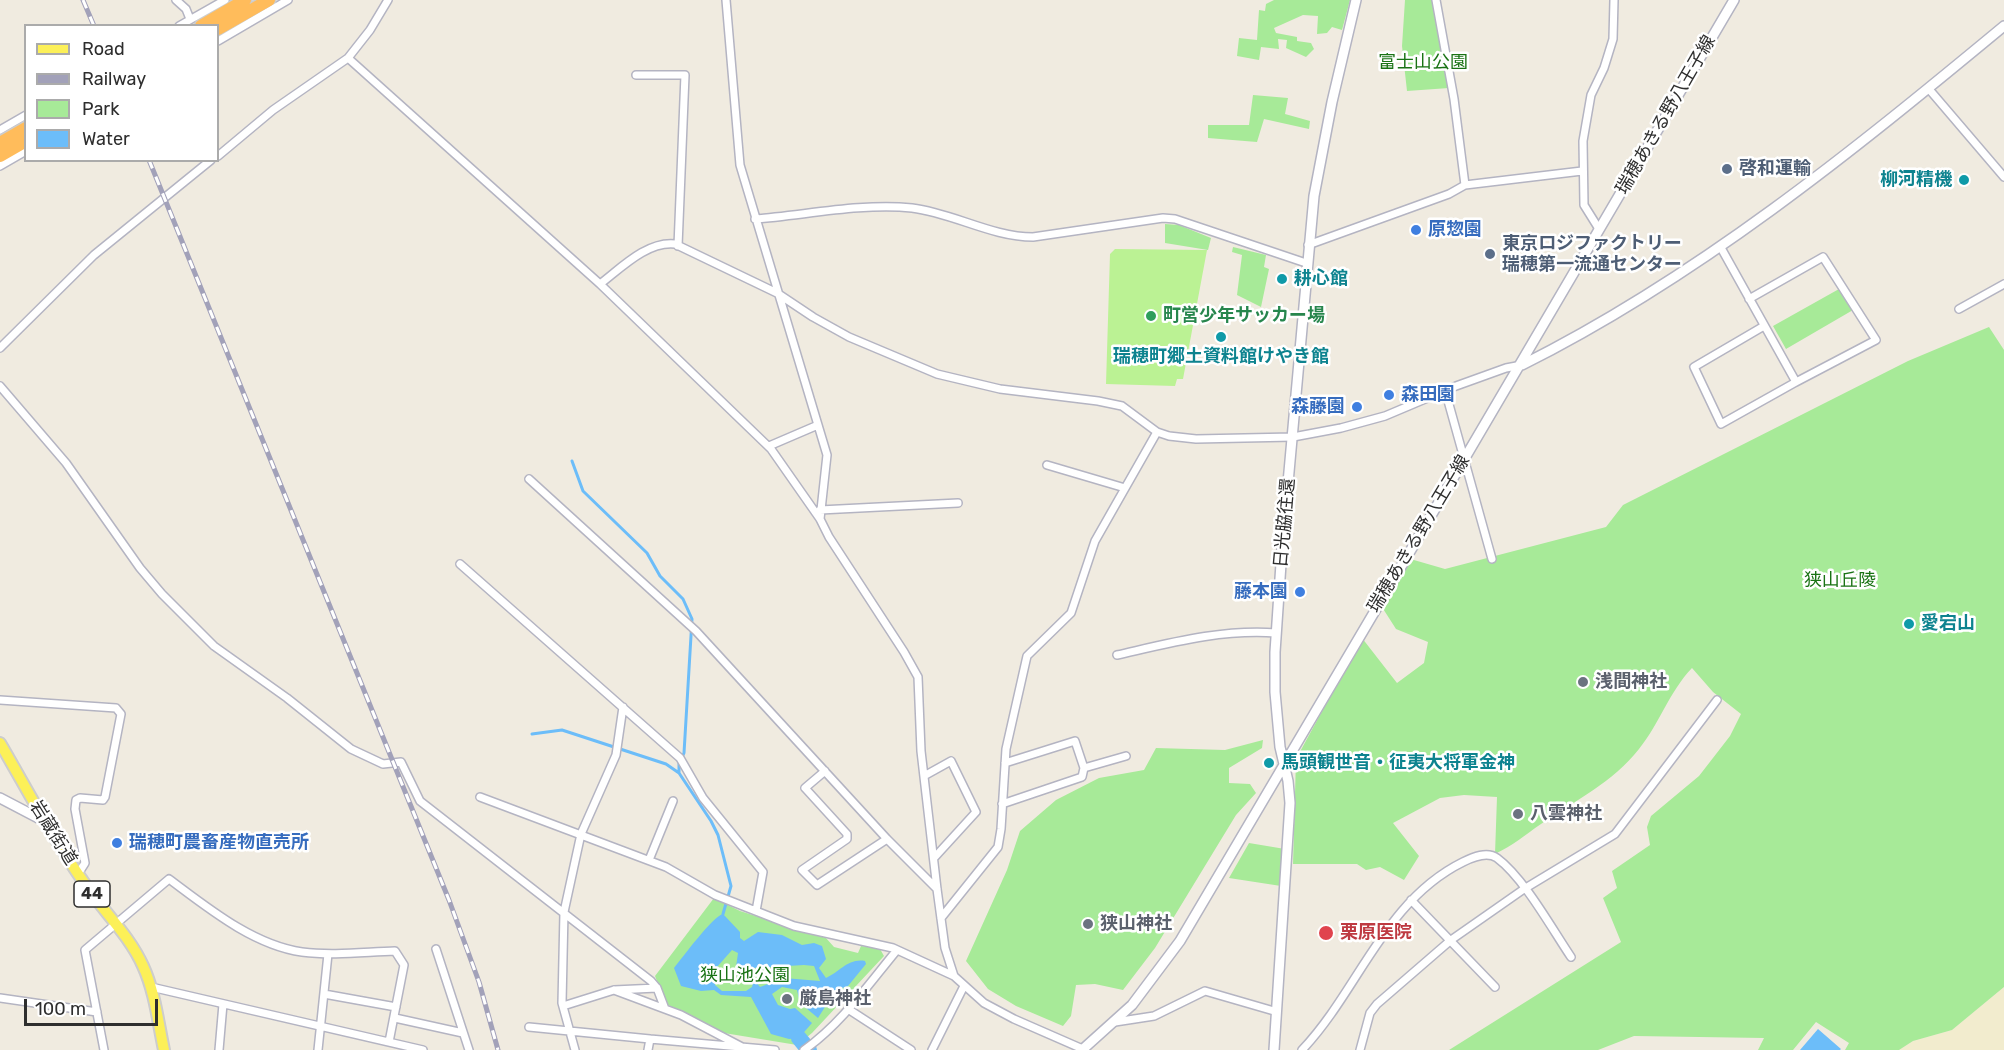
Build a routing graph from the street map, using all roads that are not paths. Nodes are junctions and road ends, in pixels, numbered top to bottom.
1 (176, 0) edge
2 (245, 0) edge
3 (268, 0) edge
4 (288, 0) edge
5 (388, 0) edge
6 (726, 0) edge
7 (1356, 0) edge
8 (1436, 0) edge
9 (1614, 0) edge
10 (1734, 0) edge
11 (231, 9) edge
12 (196, 22) edge
13 (2004, 26) edge
14 (219, 27) edge
15 (219, 40) edge
16 (348, 58) junction
17 (636, 75) dead end
18 (1928, 88) junction
19 (24, 116) edge
20 (0, 130) edge
21 (24, 130) edge
22 (24, 142) edge
23 (24, 151) edge
24 (0, 155) edge
25 (219, 155) edge
26 (210, 162) edge
27 (1582, 171) junction
28 (2004, 177) edge
29 (1465, 185) junction
30 (755, 219) junction
31 (1599, 229) junction
32 (1308, 245) junction
33 (678, 246) junction
34 (1720, 246) junction
35 (1306, 263) junction
36 (600, 284) junction
37 (2004, 284) edge
38 (777, 293) junction
39 (1749, 299) junction
40 (1959, 309) dead end
41 (1764, 326) junction
42 (0, 348) edge
43 (1522, 365) junction
44 (1796, 382) junction
45 (0, 386) edge
46 (1445, 390) junction
47 (818, 425) junction
48 (1157, 432) junction
49 (1293, 437) junction
50 (769, 446) junction
51 (1464, 456) junction
52 (1047, 465) dead end
53 (528, 479) dead end
54 (1125, 488) junction
55 (958, 503) dead end
56 (820, 510) junction
57 (820, 519) junction
58 (1492, 560) dead end
59 (460, 564) dead end
60 (1276, 633) junction
61 (1117, 655) dead end
62 (0, 699) edge
63 (1717, 700) dead end
64 (623, 706) junction
65 (0, 743) edge
66 (1126, 756) dead end
67 (1005, 763) junction
68 (1284, 763) junction
69 (1084, 768) junction
70 (825, 771) junction
71 (924, 776) junction
72 (480, 797) dead end
73 (0, 798) edge
74 (674, 801) dead end
75 (1002, 804) junction
76 (44, 821) junction
77 (581, 834) junction
78 (887, 839) junction
79 (934, 858) junction
80 (649, 861) junction
81 (78, 874) junction
82 (937, 889) junction
83 (1524, 889) junction
84 (1411, 900) junction
85 (756, 911) junction
86 (564, 912) junction
87 (941, 918) junction
88 (116, 924) junction
89 (1451, 940) junction
90 (436, 949) dead end
91 (897, 950) junction
92 (328, 954) junction
93 (1571, 957) dead end
94 (954, 976) junction
95 (964, 986) junction
96 (151, 987) junction
97 (1496, 987) dead end
98 (657, 988) junction
99 (614, 990) junction
100 (324, 994) junction
101 (0, 998) edge
102 (224, 1004) junction
103 (563, 1006) junction
104 (396, 1007) junction
105 (665, 1009) junction
106 (848, 1009) junction
107 (1274, 1011) junction
108 (97, 1012) junction
109 (395, 1018) junction
110 (1115, 1022) junction
111 (321, 1026) junction
112 (529, 1027) dead end
113 (571, 1029) junction
114 (464, 1033) junction
115 (650, 1039) junction
116 (389, 1042) junction
117 (744, 1048) junction
118 (104, 1050) edge
119 (164, 1050) edge
120 (219, 1050) edge
121 (318, 1050) edge
122 (423, 1050) edge
123 (469, 1050) edge
124 (575, 1050) edge
125 (648, 1050) edge
126 (775, 1050) edge
127 (804, 1050) edge
128 (911, 1050) edge
129 (932, 1050) edge
130 (1082, 1050) edge
131 (1088, 1050) edge
132 (1274, 1050) edge
133 (1302, 1050) edge
134 (1360, 1050) edge

1 - 12 street
2 - 11 highway
3 - 11 highway
4 - 15 street
5 - 16 street
6 - 30 street
7 - 32 street, 日光脇往還
8 - 29 street
9 - 27 street
10 - 31 street, 瑞穂あきる野八王子線
11 - 12 highway
11 - 14 highway
13 - 18 street
16 - 25 street
16 - 36 street
17 - 33 street
18 - 28 street
18 - 34 street
19 - 20 street
21 - 24 highway
22 - 24 highway
23 - 24 street
26 - 42 street
27 - 29 street
27 - 31 street
29 - 32 street
30 - 35 street
30 - 38 street
31 - 43 street, 瑞穂あきる野八王子線
32 - 35 street, 日光脇往還
33 - 36 street
33 - 38 street
34 - 39 street
34 - 43 street
35 - 49 street, 日光脇往還
36 - 50 street
37 - 40 street
38 - 47 street
38 - 48 street
39 - 41 street
39 - 44 street
41 - 44 street
41 - 44 street
43 - 46 street
43 - 51 street, 瑞穂あきる野八王子線
45 - 86 street
46 - 49 street
46 - 51 street
47 - 50 street
47 - 56 street
48 - 49 street
48 - 54 street
49 - 60 street, 日光脇往還
50 - 57 street
51 - 58 street
51 - 68 street, 瑞穂あきる野八王子線
52 - 54 street
53 - 70 street
54 - 67 street
55 - 56 street
56 - 57 street
57 - 71 street
59 - 64 street
60 - 61 street
60 - 68 street, 日光脇往還
62 - 81 street
63 - 83 street
64 - 77 street
64 - 85 street
65 - 76 main road, 岩蔵街道 / 44
66 - 69 street
67 - 69 street
67 - 75 street
68 - 107 street, 日光脇往還
68 - 110 street, 瑞穂あきる野八王子線
69 - 75 street
70 - 78 street
70 - 78 street
71 - 79 street
71 - 79 street
72 - 77 street
73 - 76 street
74 - 80 street
75 - 87 street
76 - 81 main road, 岩蔵街道 / 44
77 - 80 street
77 - 86 street
78 - 82 street
79 - 82 street
80 - 85 street
81 - 88 main road, 岩蔵街道 / 44
82 - 87 street
83 - 84 street
83 - 89 street
83 - 93 street
84 - 89 street
84 - 133 street
85 - 91 street
86 - 98 street
86 - 103 street
87 - 94 street
88 - 92 street
88 - 96 main road, 岩蔵街道 / 44
88 - 108 street
89 - 97 street
89 - 134 street
90 - 114 street
91 - 94 street
91 - 106 street
92 - 100 street
92 - 104 street
94 - 95 street
95 - 129 street
95 - 130 street
96 - 102 street
96 - 119 main road, 岩蔵街道 / 44
98 - 99 street
98 - 105 street
99 - 103 street
99 - 105 street
100 - 104 street
100 - 111 street
101 - 108 street
102 - 111 street
102 - 120 street
103 - 113 street
104 - 109 street
105 - 117 street
106 - 127 street
106 - 128 street
107 - 110 street
107 - 132 street, 日光脇往還
108 - 118 street
109 - 114 street
109 - 116 street
110 - 130 street, 瑞穂あきる野八王子線
111 - 116 street
111 - 121 street
112 - 113 street
113 - 115 street
113 - 124 street
114 - 123 street
115 - 117 street
115 - 125 street
116 - 122 street
117 - 126 street
130 - 131 street

